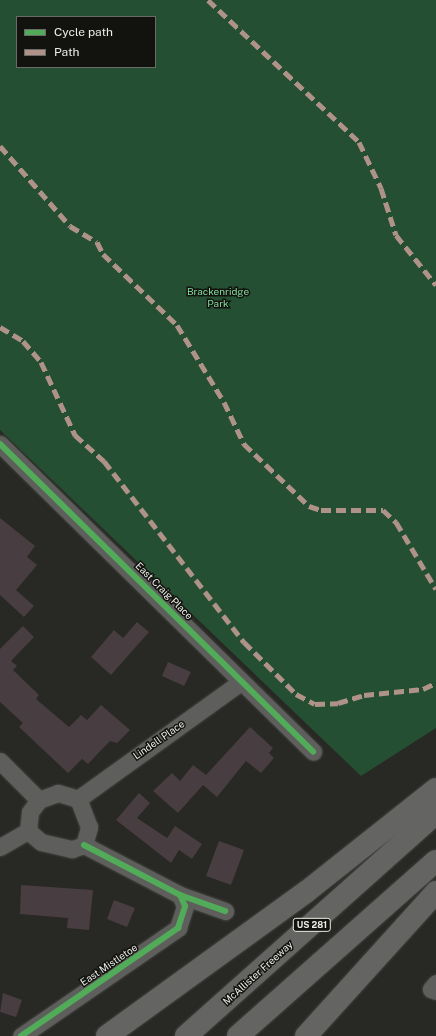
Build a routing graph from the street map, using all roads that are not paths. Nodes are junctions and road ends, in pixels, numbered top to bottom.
1 (0, 444) edge
2 (241, 682) junction
3 (313, 752) dead end
4 (0, 761) edge
5 (436, 789) edge
6 (78, 799) junction
7 (39, 800) junction
8 (436, 813) edge
9 (28, 831) junction
10 (84, 845) junction
11 (0, 847) edge
12 (436, 861) edge
13 (436, 892) edge
14 (180, 895) junction
15 (225, 910) dead end
16 (21, 1036) edge
17 (107, 1036) edge
18 (186, 1036) edge
19 (238, 1036) edge
20 (306, 1036) edge

1 - 2 street, East Craig Place
2 - 3 street, East Craig Place
2 - 6 street, Lindell Place
4 - 7 street
5 - 17 highway
6 - 7 street
6 - 10 street
7 - 9 street
8 - 18 highway, McAllister Freeway / US 281
9 - 10 street
9 - 11 street
10 - 14 street
12 - 19 highway
13 - 20 highway
14 - 15 street
14 - 16 street, East Mistletoe

